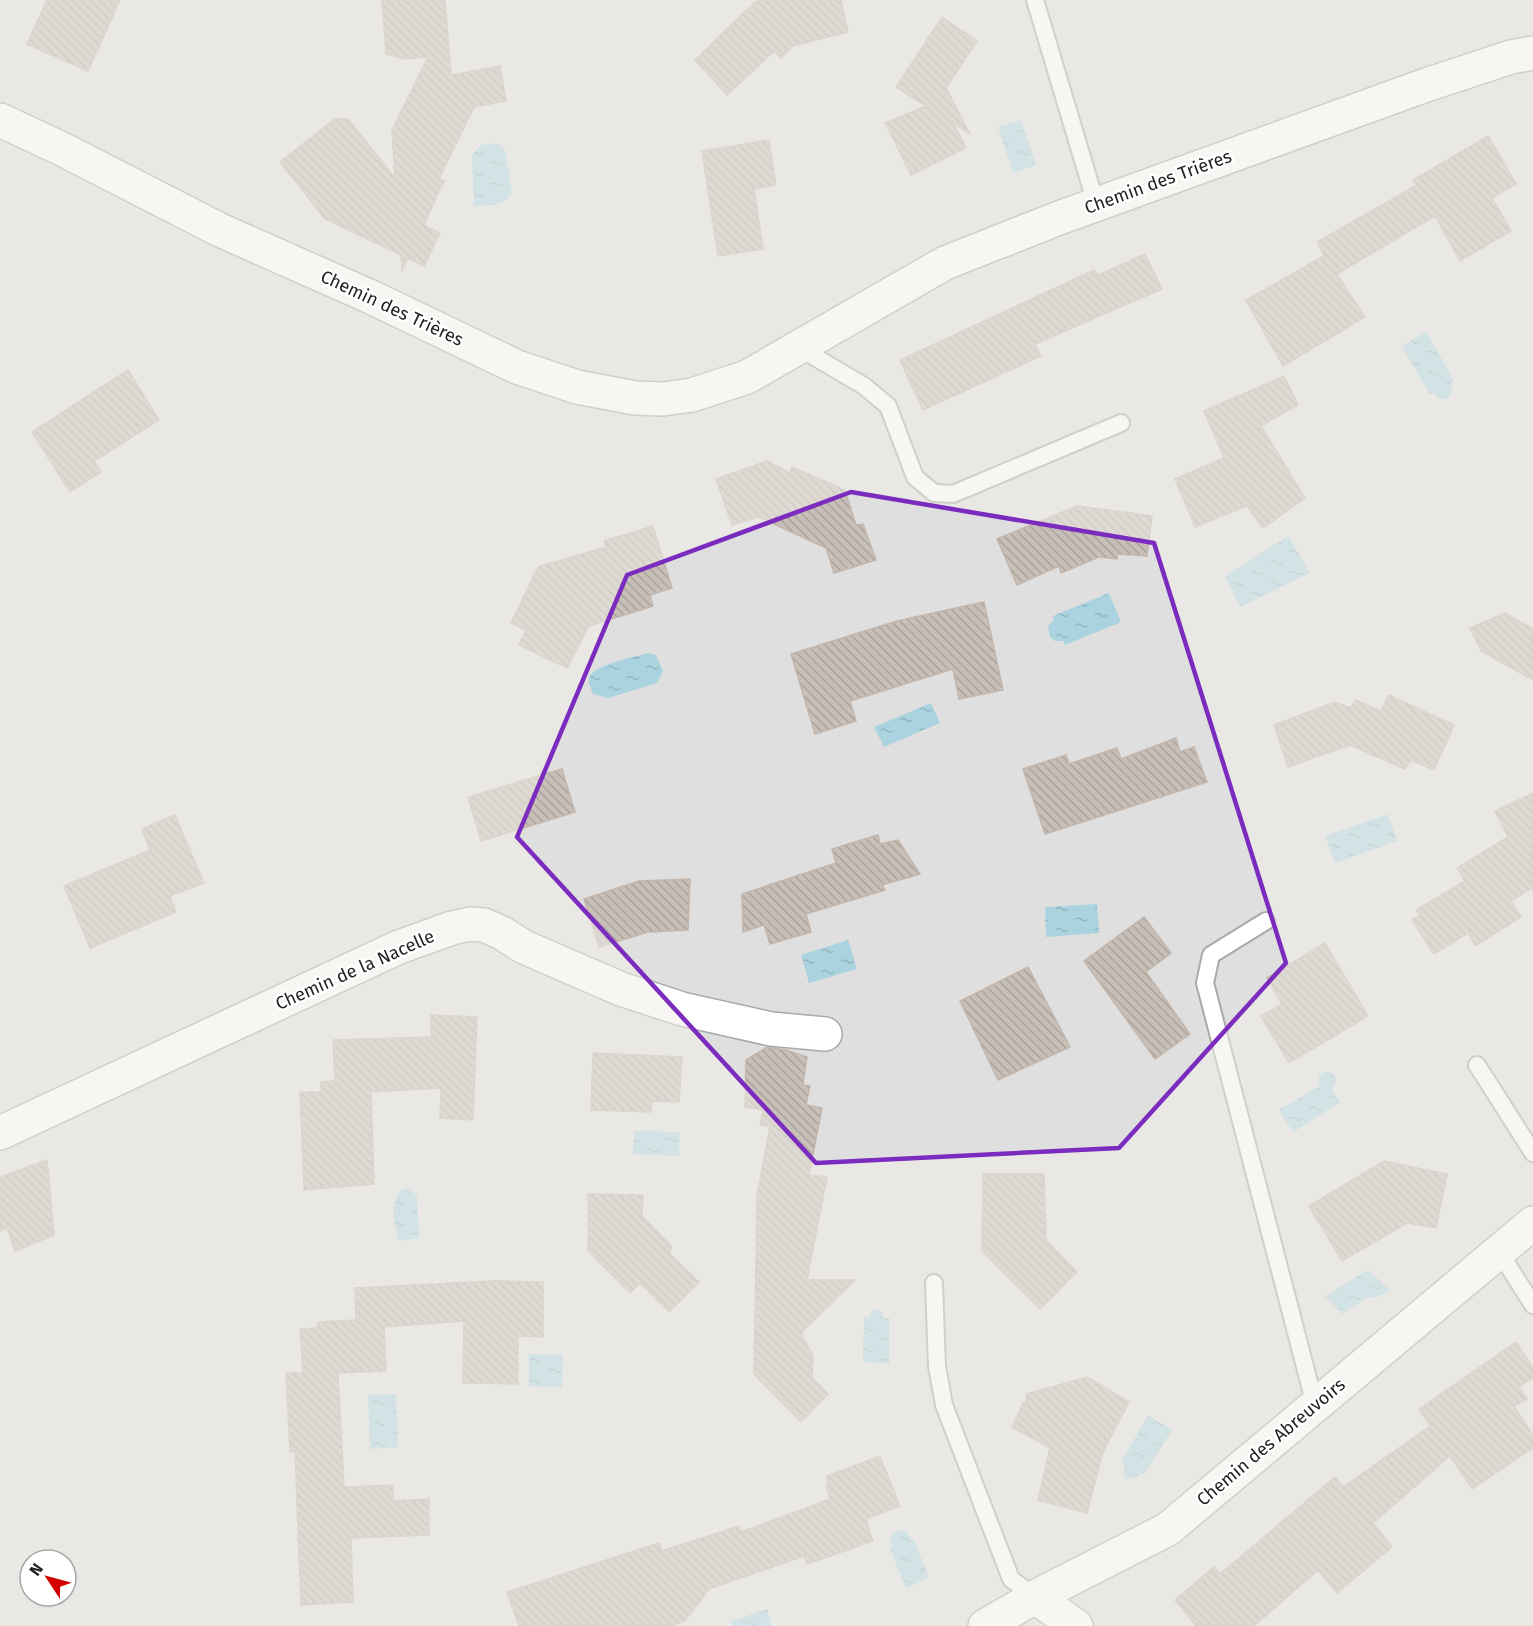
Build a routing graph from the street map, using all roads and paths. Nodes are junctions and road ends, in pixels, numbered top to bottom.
1 (1035, 0) edge
2 (1533, 52) edge
3 (0, 120) edge
4 (1096, 204) junction
5 (798, 347) junction
6 (1121, 423) dead end
7 (1266, 921) dead end
8 (825, 1034) dead end
9 (1478, 1065) dead end
10 (0, 1133) edge
11 (1533, 1153) edge
12 (1533, 1223) edge
13 (1498, 1250) junction
14 (934, 1283) dead end
15 (1533, 1305) edge
16 (1315, 1405) junction
17 (1035, 1596) junction
18 (985, 1626) edge
19 (1076, 1626) edge

1 - 4 lane
2 - 4 street, Chemin des Trières
3 - 5 street, Chemin des Trières
4 - 5 street, Chemin des Trières
5 - 6 lane
7 - 16 lane
8 - 10 street, Chemin de la Nacelle
9 - 11 lane
12 - 13 street, Chemin des Abreuvoirs
13 - 15 lane
13 - 16 street, Chemin des Abreuvoirs
14 - 17 lane
16 - 17 street, Chemin des Abreuvoirs
17 - 18 street, Chemin des Abreuvoirs
17 - 19 street

